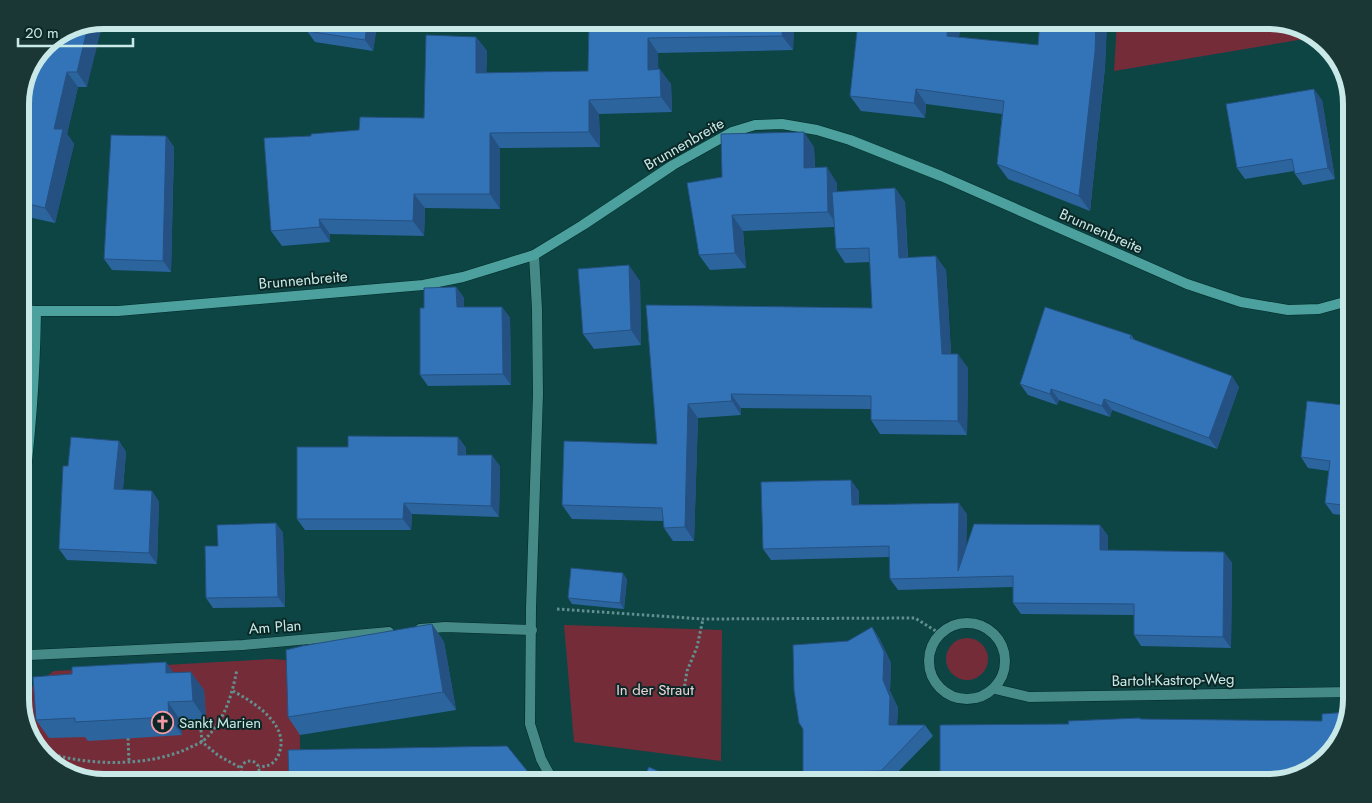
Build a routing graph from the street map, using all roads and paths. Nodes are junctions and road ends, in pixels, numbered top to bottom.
1 (534, 255) junction
2 (1343, 302) edge
3 (29, 311) edge
4 (36, 311) junction
5 (29, 449) edge
6 (531, 608) junction
7 (703, 619) junction
8 (532, 630) junction
9 (938, 633) junction
10 (242, 645) junction
11 (29, 655) edge
12 (995, 689) junction
13 (233, 691) junction
14 (1343, 692) edge
15 (683, 696) dead end
16 (200, 720) dead end
17 (128, 738) edge
18 (202, 742) junction
19 (55, 756) edge
20 (129, 761) junction
21 (241, 768) junction
22 (259, 768) junction
23 (242, 774) edge
24 (258, 774) edge
25 (549, 774) edge

1 - 2 street, Brunnenbreite
1 - 4 street, Brunnenbreite
1 - 6 street
3 - 4 street, Brunnenbreite
4 - 5 street
6 - 7 path
6 - 8 street
7 - 9 path
7 - 15 path
8 - 10 street, Am Plan
8 - 25 street
9 - 12 street
9 - 12 street
10 - 11 street, Am Plan
10 - 13 path
12 - 14 street, Bartolt-Kastrop-Weg
13 - 18 path
13 - 22 path
16 - 18 path
17 - 20 path
18 - 20 path
18 - 21 path
19 - 20 path
21 - 22 path
21 - 23 path
22 - 24 path

